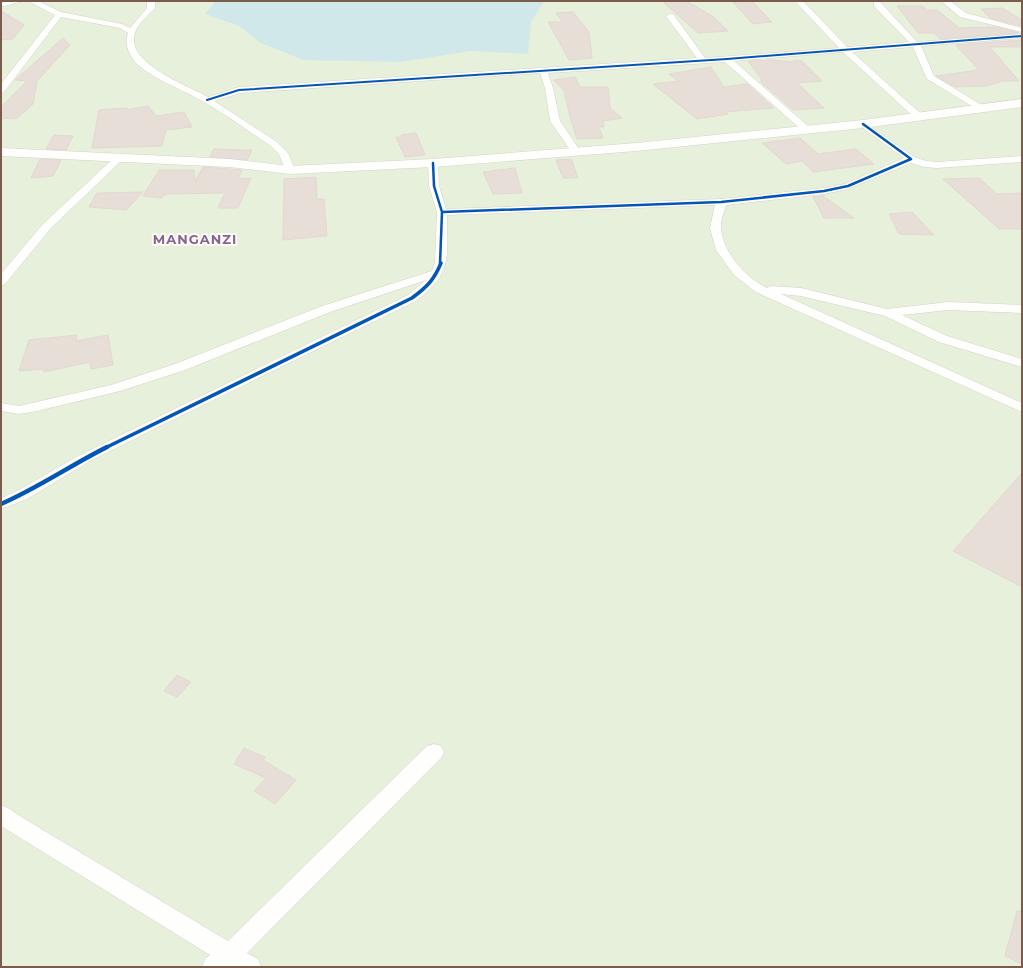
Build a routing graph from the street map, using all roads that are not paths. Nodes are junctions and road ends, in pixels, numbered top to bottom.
1 (19, 1) edge
2 (32, 1) edge
3 (151, 1) edge
4 (799, 1) edge
5 (945, 1) edge
6 (877, 4) dead end
7 (1, 5) edge
8 (59, 14) junction
9 (670, 16) dead end
10 (1022, 30) edge
11 (132, 32) junction
12 (1022, 36) edge
13 (916, 45) junction
14 (844, 49) junction
15 (727, 59) junction
16 (703, 61) junction
17 (542, 70) junction
18 (1, 90) edge
19 (207, 100) junction
20 (1022, 103) edge
21 (980, 108) junction
22 (918, 116) junction
23 (862, 124) junction
24 (807, 130) junction
25 (1, 152) edge
26 (576, 152) junction
27 (119, 158) junction
28 (911, 159) junction
29 (1022, 159) edge
30 (433, 163) junction
31 (290, 170) junction
32 (721, 202) junction
33 (442, 212) junction
34 (437, 273) junction
35 (1, 282) edge
36 (760, 289) junction
37 (1022, 309) edge
38 (887, 312) junction
39 (1022, 363) edge
40 (1, 407) edge
41 (1022, 408) edge
42 (1, 504) edge
43 (434, 752) dead end
44 (1, 814) edge
45 (230, 954) junction
46 (213, 967) edge
47 (250, 967) edge

1 - 7 street
2 - 8 street
3 - 11 street
4 - 14 street
5 - 10 street
6 - 13 street
8 - 11 street
8 - 18 street
9 - 16 street
11 - 19 street
12 - 13 street
13 - 14 street
13 - 21 street
14 - 15 street
14 - 22 street
15 - 16 street
15 - 24 street
16 - 17 street
17 - 19 street
17 - 26 street
19 - 31 street
20 - 21 main road
21 - 22 main road
22 - 23 main road
23 - 24 main road
23 - 28 street
24 - 26 main road
25 - 27 main road
26 - 30 main road
27 - 31 main road
27 - 35 street
28 - 29 street
28 - 32 street
30 - 31 main road
30 - 33 street
32 - 33 street
32 - 36 street
33 - 34 street
34 - 40 street
34 - 42 street
36 - 38 street
36 - 41 street
37 - 38 street
38 - 39 street
43 - 45 street
44 - 45 street
45 - 46 street
45 - 47 street

